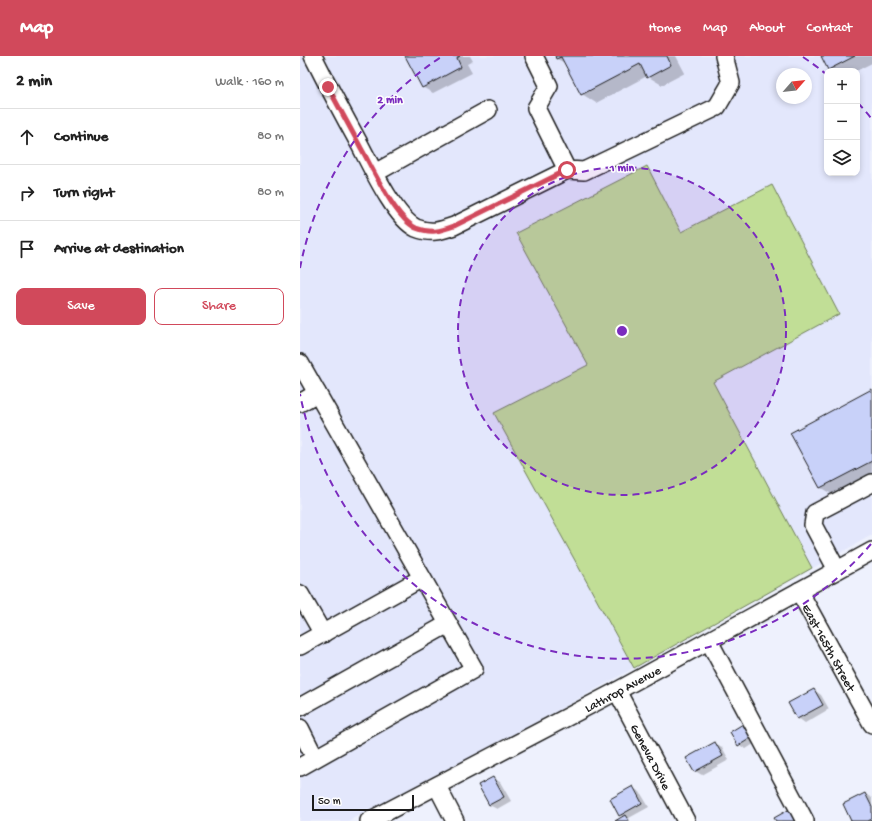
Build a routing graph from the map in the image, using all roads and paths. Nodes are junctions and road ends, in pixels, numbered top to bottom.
1 (313, 56) edge
2 (534, 56) edge
3 (724, 56) edge
4 (488, 110) dead end
5 (567, 170) junction
6 (375, 173) junction
7 (300, 364) edge
8 (317, 393) junction
9 (300, 403) edge
10 (872, 483) edge
11 (872, 551) edge
12 (837, 570) junction
13 (422, 578) junction
14 (799, 591) junction
15 (300, 594) edge
16 (448, 624) junction
17 (323, 634) junction
18 (709, 641) junction
19 (300, 646) edge
20 (617, 691) junction
21 (300, 707) edge
22 (872, 724) edge
23 (300, 728) edge
24 (315, 758) junction
25 (300, 767) edge
26 (437, 786) junction
27 (369, 821) edge
28 (455, 821) edge
29 (686, 821) edge
30 (805, 821) edge

1 - 6 street
2 - 5 street
3 - 5 street
4 - 6 street
5 - 6 street
7 - 8 street
8 - 9 street
8 - 13 street
10 - 12 street
11 - 12 street, Lathrop Avenue
12 - 14 street, Lathrop Avenue
13 - 16 street
13 - 17 street
14 - 18 street, Lathrop Avenue
14 - 22 street, East 165th Street
15 - 17 street
16 - 21 street
16 - 24 street
17 - 19 street
18 - 20 street, Lathrop Avenue
18 - 30 street
20 - 26 street, Lathrop Avenue
20 - 29 street, Geneva Drive
23 - 24 street
24 - 25 street
26 - 27 street, Lathrop Avenue
26 - 28 street

